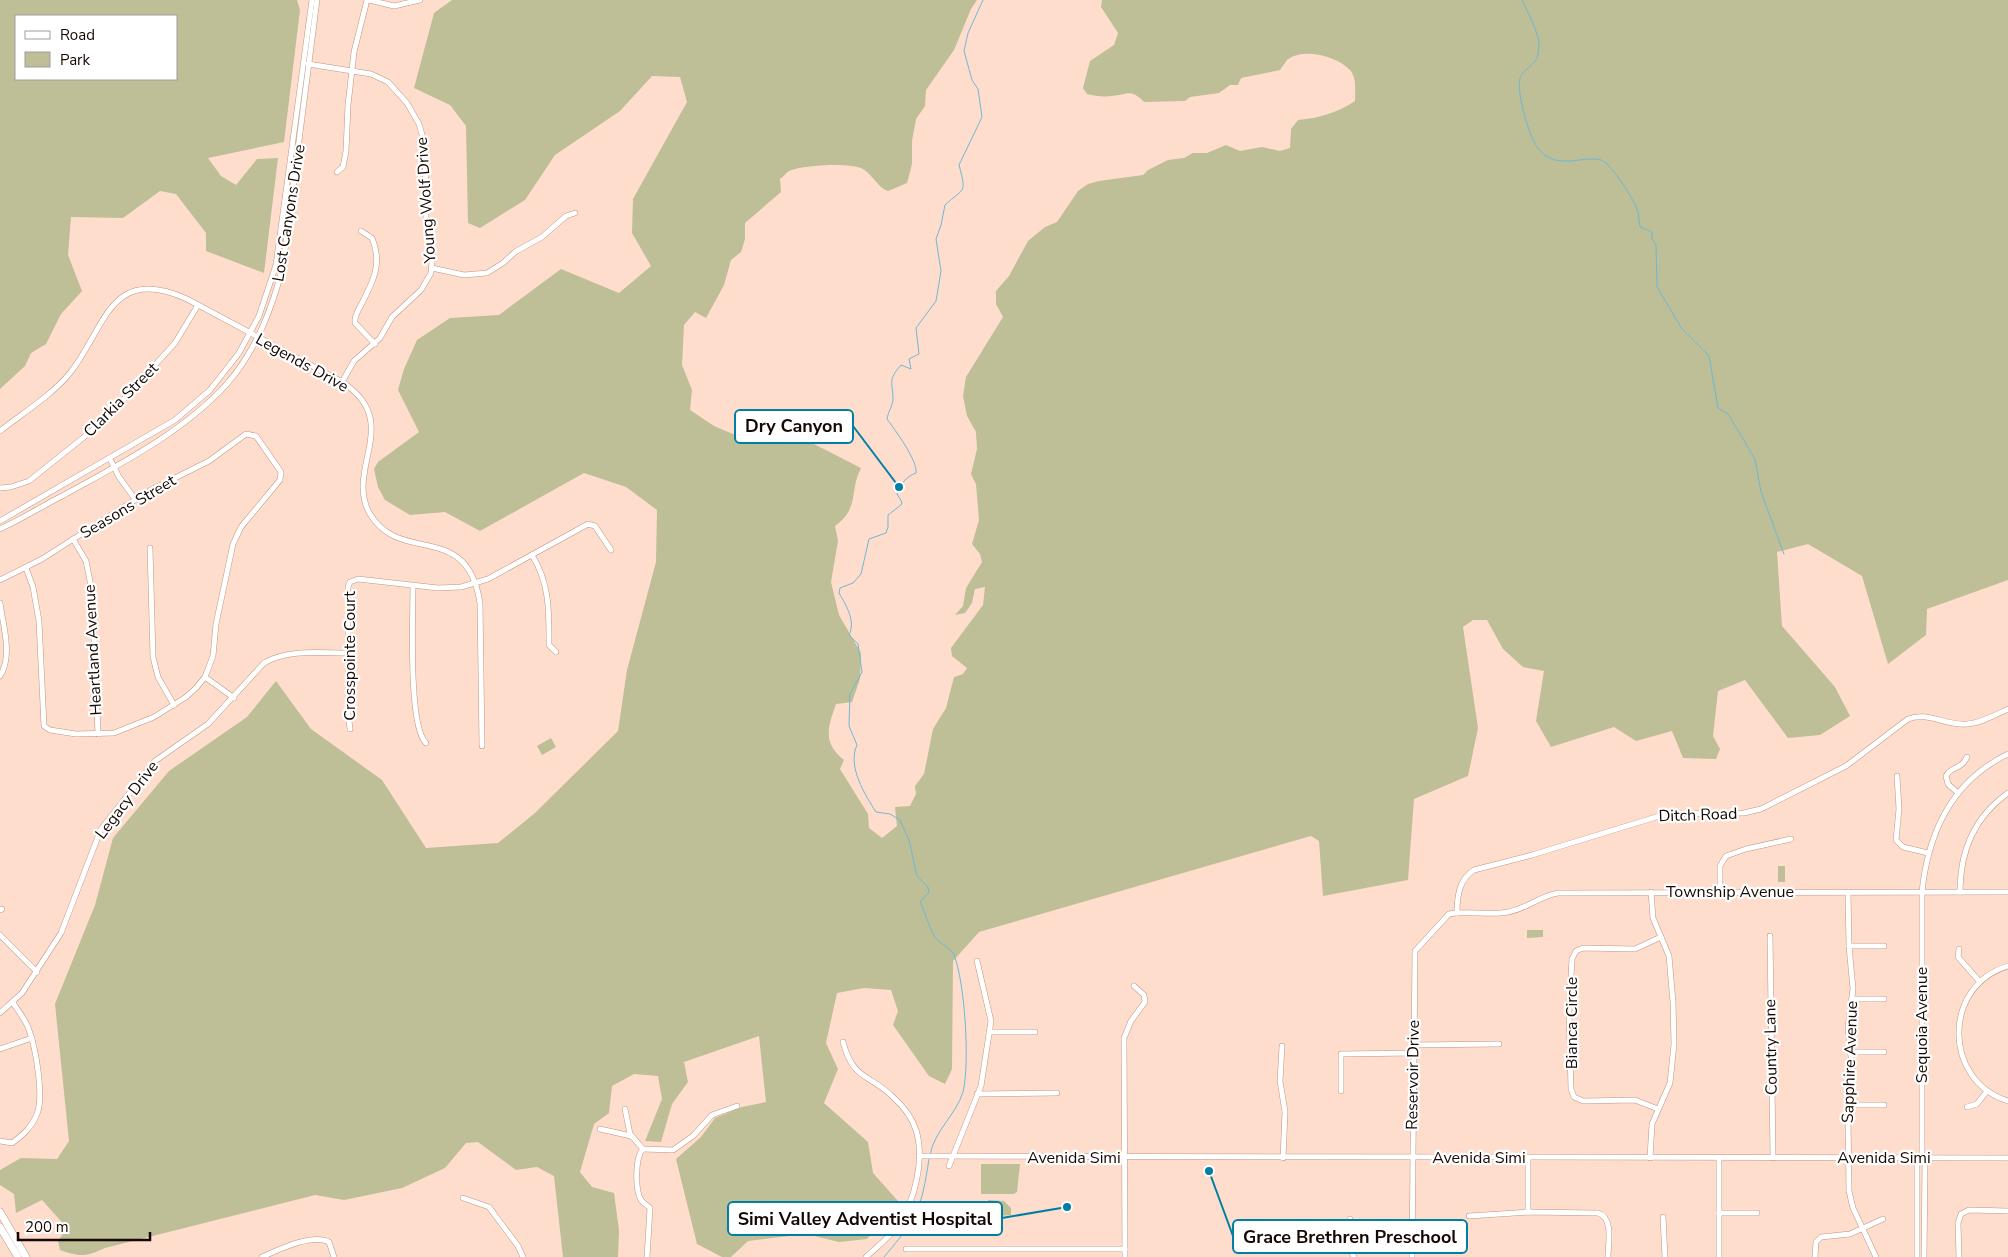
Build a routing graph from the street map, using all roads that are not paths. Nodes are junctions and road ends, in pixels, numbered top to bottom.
1 (312, 0) edge
2 (317, 0) edge
3 (368, 0) edge
4 (420, 0) edge
5 (303, 64) junction
6 (310, 64) junction
7 (351, 70) junction
8 (337, 172) dead end
9 (575, 213) dead end
10 (361, 230) dead end
11 (432, 268) junction
12 (198, 305) junction
13 (249, 334) junction
14 (258, 338) junction
15 (375, 344) junction
16 (342, 382) junction
17 (0, 431) edge
18 (110, 459) junction
19 (114, 468) junction
20 (0, 488) edge
21 (135, 499) junction
22 (0, 521) edge
23 (0, 529) edge
24 (74, 539) junction
25 (150, 548) dead end
26 (611, 550) dead end
27 (532, 555) junction
28 (26, 568) junction
29 (0, 580) edge
30 (475, 583) junction
31 (413, 586) junction
32 (0, 602) edge
33 (556, 652) dead end
34 (347, 653) junction
35 (0, 676) edge
36 (205, 677) junction
37 (234, 698) junction
38 (174, 705) junction
39 (2008, 709) edge
40 (350, 729) dead end
41 (98, 734) junction
42 (426, 742) dead end
43 (482, 746) dead end
44 (2008, 754) edge
45 (1967, 757) dead end
46 (1897, 776) dead end
47 (1958, 793) junction
48 (2008, 793) edge
49 (1791, 839) dead end
50 (1928, 853) junction
51 (1651, 892) junction
52 (1720, 892) junction
53 (1848, 892) junction
54 (1922, 892) junction
55 (1960, 892) junction
56 (2008, 892) edge
57 (1457, 913) junction
58 (0, 935) edge
59 (1661, 936) junction
60 (1770, 936) dead end
61 (1849, 946) junction
62 (1884, 946) dead end
63 (1958, 950) dead end
64 (977, 961) dead end
65 (2008, 966) edge
66 (37, 972) junction
67 (1980, 982) junction
68 (1134, 986) dead end
69 (1852, 999) junction
70 (1884, 999) dead end
71 (13, 1004) junction
72 (0, 1013) edge
73 (989, 1032) junction
74 (1035, 1032) dead end
75 (32, 1038) junction
76 (843, 1042) dead end
77 (1499, 1044) dead end
78 (1414, 1045) junction
79 (1282, 1046) dead end
80 (0, 1049) edge
81 (1851, 1052) junction
82 (1884, 1052) dead end
83 (1414, 1053) junction
84 (1341, 1091) dead end
85 (1987, 1091) junction
86 (1057, 1093) dead end
87 (977, 1094) junction
88 (2008, 1101) edge
89 (1849, 1105) junction
90 (1884, 1105) dead end
91 (737, 1106) dead end
92 (1968, 1106) dead end
93 (1658, 1109) junction
94 (625, 1110) dead end
95 (600, 1129) dead end
96 (631, 1136) junction
97 (1, 1142) edge
98 (642, 1148) junction
99 (919, 1156) junction
100 (951, 1158) junction
101 (1125, 1158) junction
102 (1282, 1158) junction
103 (1413, 1158) junction
104 (1528, 1158) junction
105 (1650, 1158) junction
106 (1719, 1158) junction
107 (1773, 1158) junction
108 (1848, 1158) junction
109 (1922, 1158) junction
110 (2008, 1158) edge
111 (949, 1166) dead end
112 (463, 1198) dead end
113 (2008, 1211) edge
114 (0, 1212) edge
115 (1528, 1212) junction
116 (1720, 1213) junction
117 (1757, 1213) dead end
118 (1469, 1216) dead end
119 (1664, 1217) dead end
120 (1350, 1219) dead end
121 (1883, 1219) dead end
122 (0, 1227) edge
123 (1862, 1228) junction
124 (906, 1249) dead end
125 (1125, 1249) junction
126 (18, 1257) edge
127 (26, 1257) edge
128 (262, 1257) edge
129 (334, 1257) edge
130 (522, 1257) edge
131 (647, 1257) edge
132 (866, 1257) edge
133 (1125, 1257) edge
134 (1354, 1257) edge
135 (1412, 1257) edge
136 (1608, 1257) edge
137 (1664, 1257) edge
138 (1719, 1257) edge
139 (1815, 1257) edge
140 (1876, 1257) edge
141 (1917, 1257) edge
142 (1924, 1257) edge
143 (1959, 1257) edge

1 - 5 street, Lost Canyons Drive
2 - 6 street, Lost Canyons Drive
3 - 4 street
3 - 7 street
5 - 6 street, Young Wolf Drive
5 - 13 street, Lost Canyons Drive
6 - 7 street, Young Wolf Drive
6 - 14 street, Lost Canyons Drive
7 - 8 street
7 - 11 street, Young Wolf Drive
9 - 11 street
10 - 15 street
11 - 15 street, Young Wolf Drive
12 - 13 street, Legends Drive
12 - 17 street, Legends Drive
12 - 20 street, Clarkia Street
13 - 14 street, Legends Drive
13 - 18 street, Lost Canyons Drive
14 - 16 street, Legends Drive
14 - 19 street, Lost Canyons Drive
15 - 16 street, Young Wolf Drive
16 - 30 street, Legends Drive
18 - 19 street
18 - 22 street, Lost Canyons Drive
19 - 21 street
19 - 23 street, Lost Canyons Drive
21 - 24 street, Seasons Street
21 - 36 street, Seasons Street
24 - 28 street, Seasons Street
24 - 41 street, Heartland Avenue
25 - 38 street
26 - 27 street
27 - 30 street
27 - 33 street
28 - 29 street, Seasons Street
28 - 41 street
30 - 31 street
30 - 43 street
31 - 34 street, Crosspointe Court
31 - 42 street
32 - 35 street
34 - 37 street, Legacy Drive
34 - 40 street, Crosspointe Court
36 - 37 street
36 - 38 street
37 - 66 street, Legacy Drive
38 - 41 street
39 - 57 street, Ditch Road
44 - 47 street, Sequoia Avenue
45 - 47 street
46 - 50 street
47 - 50 street, Sequoia Avenue
48 - 55 street
49 - 52 street
50 - 54 street, Sequoia Avenue
51 - 52 street, Township Avenue
51 - 57 street, Township Avenue
51 - 59 street
52 - 53 street, Township Avenue
53 - 54 street, Township Avenue
53 - 61 street, Sapphire Avenue
54 - 55 street, Township Avenue
54 - 109 street, Sequoia Avenue
55 - 56 street, Township Avenue
57 - 78 street, Reservoir Drive
58 - 66 street
59 - 93 street
59 - 93 street, Bianca Circle
60 - 107 street, Country Lane
61 - 62 street
61 - 69 street, Sapphire Avenue
63 - 67 street
64 - 73 street
65 - 67 street
66 - 71 street, Legacy Drive
67 - 85 street
68 - 101 street
69 - 70 street
69 - 81 street, Sapphire Avenue
71 - 72 street, Legacy Drive
71 - 75 street
73 - 74 street
73 - 87 street
75 - 80 street
75 - 97 street
76 - 99 street
77 - 78 street
78 - 83 street, Reservoir Drive
79 - 102 street
81 - 82 street
81 - 89 street, Sapphire Avenue
83 - 84 street
83 - 103 street, Reservoir Drive
85 - 88 street
85 - 92 street
86 - 87 street
87 - 100 street
89 - 90 street
89 - 108 street, Sapphire Avenue
91 - 98 street
93 - 105 street
94 - 96 street
95 - 96 street
96 - 98 street
98 - 131 street
99 - 100 street, Avenida Simi
99 - 132 street
100 - 101 street, Avenida Simi
100 - 111 street
101 - 102 street, Avenida Simi
101 - 125 street
102 - 103 street, Avenida Simi
103 - 104 street, Avenida Simi
103 - 135 street, Reservoir Drive
104 - 105 street, Avenida Simi
104 - 115 street
105 - 106 street, Avenida Simi
106 - 107 street, Avenida Simi
106 - 116 street
107 - 108 street, Avenida Simi
108 - 109 street, Avenida Simi
108 - 123 street, Sapphire Avenue
109 - 110 street, Avenida Simi
109 - 141 street, Sequoia Avenue
109 - 142 street, Sequoia Avenue
112 - 130 street
113 - 143 street
114 - 127 main road
115 - 118 street
115 - 136 street
116 - 117 street
116 - 138 street
119 - 137 street
120 - 134 street
121 - 123 street
122 - 126 main road
123 - 139 street
123 - 140 street, Sapphire Avenue
124 - 125 street
125 - 133 street
128 - 129 street

